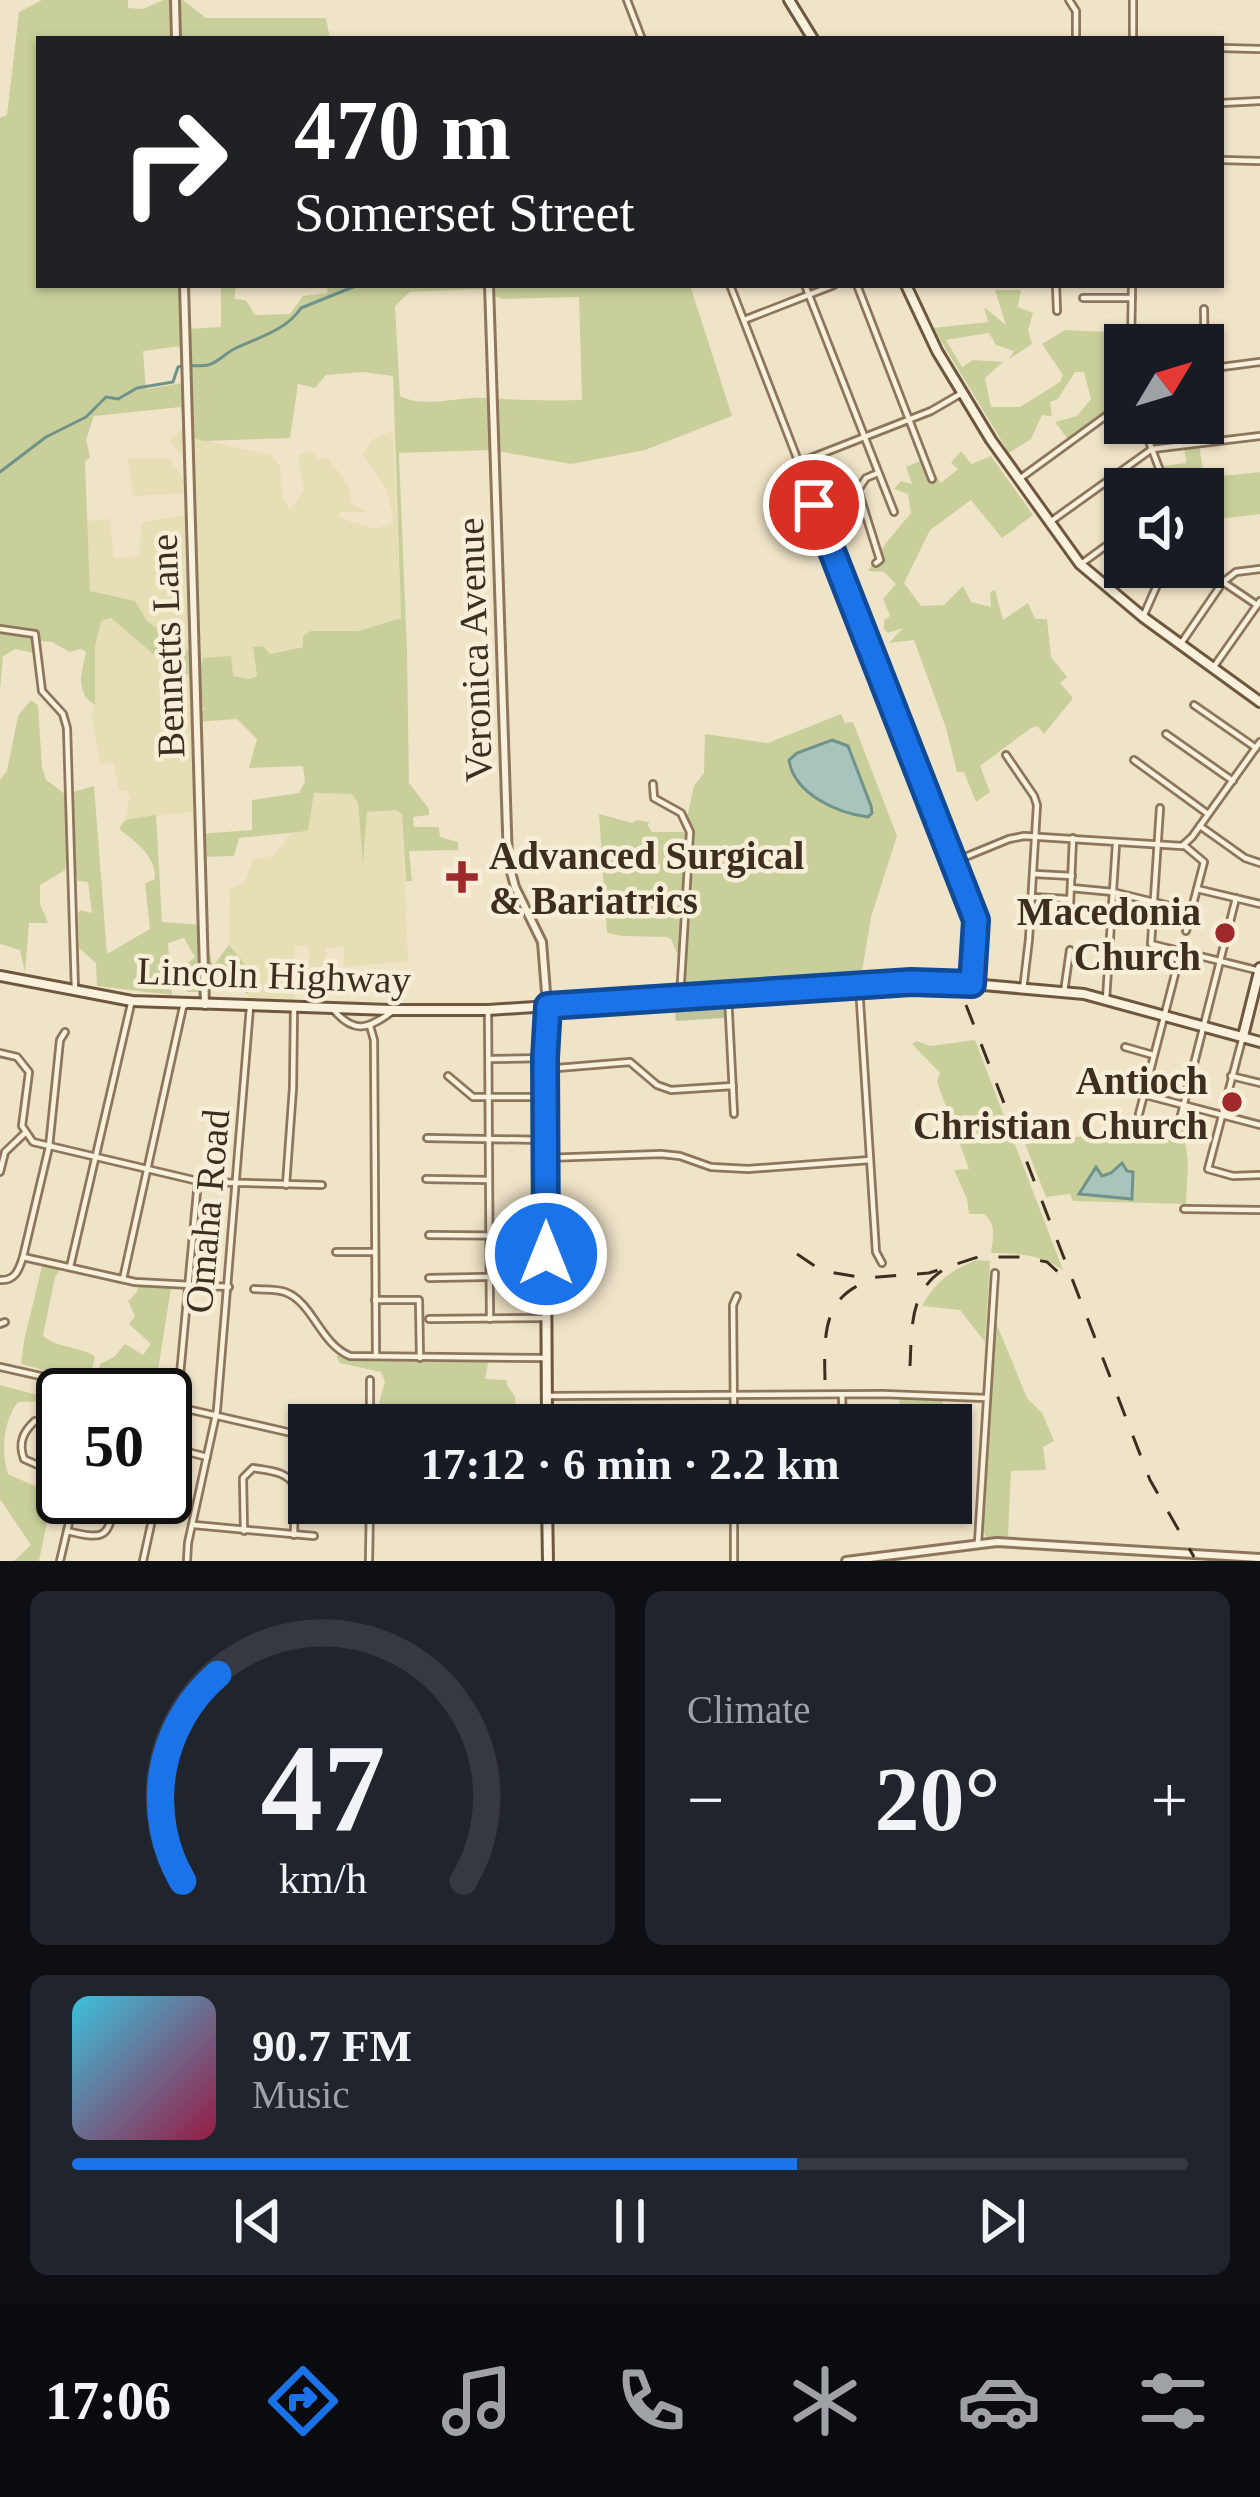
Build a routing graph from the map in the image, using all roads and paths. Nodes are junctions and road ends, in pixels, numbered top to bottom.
1 (175, 0) edge
2 (627, 0) edge
3 (789, 0) edge
4 (1069, 0) edge
5 (1133, 0) edge
6 (176, 36) edge
7 (641, 36) edge
8 (811, 36) edge
9 (1076, 36) edge
10 (1133, 36) edge
11 (1224, 48) edge
12 (1260, 49) edge
13 (1260, 101) edge
14 (1224, 104) edge
15 (1224, 160) edge
16 (1260, 161) edge
17 (184, 288) edge
18 (489, 288) edge
19 (731, 288) edge
20 (806, 288) edge
21 (826, 288) edge
22 (858, 288) edge
23 (907, 288) edge
24 (1056, 288) edge
25 (1132, 288) edge
26 (809, 295) junction
27 (1083, 298) dead end
28 (1132, 298) junction
29 (1204, 309) dead end
30 (1057, 311) dead end
31 (743, 321) junction
32 (1131, 324) edge
33 (1204, 324) edge
34 (1260, 362) edge
35 (1224, 366) edge
36 (962, 393) junction
37 (1104, 417) edge
38 (910, 419) junction
39 (863, 436) junction
40 (1260, 436) edge
41 (1150, 444) edge
42 (1152, 449) junction
43 (798, 463) junction
44 (1159, 468) edge
45 (878, 473) junction
46 (932, 478) dead end
47 (1018, 480) junction
48 (894, 512) dead end
49 (1049, 522) junction
50 (1104, 547) edge
51 (876, 562) dead end
52 (1080, 564) junction
53 (1260, 568) edge
54 (1224, 581) edge
55 (1224, 583) edge
56 (1156, 588) edge
57 (1219, 588) edge
58 (1259, 603) edge
59 (1143, 617) junction
60 (0, 629) edge
61 (1180, 644) junction
62 (1213, 668) junction
63 (1260, 702) edge
64 (1194, 705) dead end
65 (1166, 734) dead end
66 (1258, 745) edge
67 (1006, 755) dead end
68 (1133, 760) dead end
69 (1233, 781) junction
70 (653, 784) dead end
71 (1160, 808) dead end
72 (1208, 814) junction
73 (1200, 826) junction
74 (1035, 836) junction
75 (1073, 838) junction
76 (1116, 842) junction
77 (1157, 844) junction
78 (1184, 845) junction
79 (953, 862) junction
80 (1260, 863) edge
81 (1033, 873) junction
82 (1072, 876) junction
83 (1071, 888) junction
84 (1197, 889) junction
85 (1113, 892) junction
86 (1032, 897) junction
87 (1236, 898) junction
88 (1070, 899) junction
89 (1153, 902) junction
90 (1260, 904) edge
91 (1191, 911) junction
92 (1112, 912) junction
93 (1186, 931) dead end
94 (1070, 950) dead end
95 (1181, 951) junction
96 (1220, 961) junction
97 (1260, 970) edge
98 (0, 976) edge
99 (972, 984) junction
100 (859, 986) junction
101 (1023, 990) junction
102 (75, 991) junction
103 (1064, 992) junction
104 (728, 995) junction
105 (680, 998) junction
106 (1106, 1000) junction
107 (132, 1001) junction
108 (186, 1005) junction
109 (205, 1005) junction
110 (250, 1006) junction
111 (548, 1006) junction
112 (294, 1007) junction
113 (332, 1008) junction
114 (395, 1010) junction
115 (488, 1010) junction
116 (1165, 1015) junction
117 (370, 1026) junction
118 (1204, 1026) junction
119 (65, 1032) dead end
120 (1243, 1036) junction
121 (1260, 1042) edge
122 (1125, 1048) dead end
123 (1, 1053) edge
124 (1153, 1055) junction
125 (488, 1059) junction
126 (545, 1064) junction
127 (448, 1076) dead end
128 (1231, 1076) junction
129 (1260, 1083) edge
130 (733, 1086) junction
131 (1111, 1086) dead end
132 (1144, 1094) junction
133 (545, 1097) junction
134 (488, 1098) junction
135 (1183, 1105) junction
136 (734, 1114) dead end
137 (1139, 1114) dead end
138 (1222, 1114) junction
139 (1178, 1123) dead end
140 (1260, 1125) edge
141 (25, 1133) junction
142 (427, 1138) dead end
143 (489, 1139) junction
144 (545, 1140) junction
145 (49, 1147) junction
146 (97, 1157) junction
147 (545, 1158) junction
148 (870, 1160) junction
149 (147, 1169) junction
150 (0, 1172) edge
151 (1260, 1175) edge
152 (426, 1179) dead end
153 (198, 1180) junction
154 (489, 1180) junction
155 (236, 1183) junction
156 (286, 1185) junction
157 (322, 1185) dead end
158 (1184, 1209) dead end
159 (1260, 1210) edge
160 (429, 1234) dead end
161 (489, 1235) junction
162 (546, 1236) junction
163 (336, 1252) dead end
164 (375, 1252) junction
165 (23, 1257) junction
166 (882, 1263) dead end
167 (70, 1268) junction
168 (995, 1273) dead end
169 (490, 1276) junction
170 (546, 1276) junction
171 (429, 1278) dead end
172 (123, 1279) junction
173 (0, 1280) edge
174 (189, 1286) junction
175 (229, 1287) junction
176 (254, 1289) dead end
177 (737, 1296) dead end
178 (376, 1300) junction
179 (546, 1318) junction
180 (428, 1319) dead end
181 (490, 1319) junction
182 (376, 1356) junction
183 (420, 1358) junction
184 (546, 1358) junction
185 (0, 1366) edge
186 (181, 1368) edge
187 (36, 1375) edge
188 (370, 1380) dead end
189 (842, 1394) junction
190 (734, 1395) junction
191 (547, 1396) junction
192 (986, 1398) junction
193 (370, 1404) edge
194 (547, 1404) edge
195 (734, 1404) edge
196 (842, 1404) edge
197 (192, 1410) edge
198 (216, 1416) junction
199 (36, 1421) edge
200 (288, 1432) edge
201 (192, 1452) edge
202 (207, 1456) junction
203 (36, 1464) edge
204 (69, 1524) edge
205 (110, 1524) edge
206 (152, 1524) edge
207 (370, 1524) edge
208 (548, 1524) edge
209 (734, 1524) edge
210 (192, 1525) junction
211 (67, 1531) junction
212 (244, 1531) junction
213 (294, 1535) junction
214 (314, 1536) dead end
215 (978, 1543) junction
216 (1260, 1558) edge
217 (59, 1561) edge
218 (143, 1561) edge
219 (187, 1561) edge
220 (369, 1561) edge
221 (548, 1561) edge
222 (734, 1561) edge
223 (846, 1561) edge

1 - 6 street
2 - 7 street
3 - 8 main road
4 - 9 street
5 - 10 street
11 - 12 street
13 - 14 street
15 - 16 street
17 - 109 street, Bennetts Lane
18 - 111 street, Veronica Avenue
19 - 31 street
20 - 26 street
21 - 26 street
22 - 38 street
23 - 36 main road
24 - 30 street
25 - 28 street
26 - 31 street
26 - 39 street
27 - 28 street
28 - 32 street
29 - 33 street
31 - 43 street
34 - 35 street
36 - 38 street
36 - 47 main road
37 - 47 street
38 - 39 street
38 - 46 street
39 - 43 street
39 - 45 street
40 - 42 street
41 - 42 street
42 - 44 street
42 - 49 street
43 - 79 street
45 - 48 street
45 - 51 street
47 - 49 main road
49 - 52 main road
50 - 52 street
52 - 59 main road
53 - 54 street
55 - 58 street
56 - 59 street
57 - 61 street
58 - 62 street
59 - 61 main road
60 - 102 street
61 - 62 main road
62 - 63 main road
64 - 66 street
65 - 69 street
66 - 69 street
67 - 74 street
68 - 72 street
69 - 72 street
70 - 105 street
71 - 77 street
72 - 73 street
73 - 78 street
73 - 80 street
74 - 75 street
74 - 79 street
74 - 81 street
75 - 76 street
75 - 82 street
76 - 77 street
76 - 85 street
77 - 78 street
77 - 89 street
78 - 84 street
79 - 99 street
81 - 82 street
81 - 86 street
82 - 83 street
83 - 85 street
83 - 88 street
84 - 87 street
84 - 91 street
85 - 89 street
85 - 92 street
86 - 88 street
86 - 101 street
87 - 90 street
87 - 96 street
88 - 92 street
89 - 91 street
89 - 95 street
91 - 93 street
92 - 106 street
94 - 103 street
95 - 96 street
95 - 116 street
96 - 97 street
96 - 118 street
97 - 120 main road
98 - 102 main road, Lincoln Highway
99 - 100 main road, Lincoln Highway
99 - 101 main road, Lincoln Highway
100 - 104 main road, Lincoln Highway
100 - 148 street
101 - 103 main road, Lincoln Highway
102 - 107 main road, Lincoln Highway
103 - 106 main road, Lincoln Highway
104 - 105 main road, Lincoln Highway
104 - 130 street
105 - 111 main road, Lincoln Highway
106 - 116 main road, Lincoln Highway
107 - 108 main road, Lincoln Highway
107 - 146 street
108 - 109 main road, Lincoln Highway
108 - 149 street
109 - 110 main road, Lincoln Highway
110 - 112 main road, Lincoln Highway
110 - 155 street, Omaha Road
111 - 115 main road, Lincoln Highway
111 - 126 main road
112 - 113 main road, Lincoln Highway
112 - 156 street
113 - 114 main road, Lincoln Highway
113 - 117 street
114 - 115 main road, Lincoln Highway
114 - 117 street
115 - 125 street
116 - 118 main road, Lincoln Highway
116 - 124 street
117 - 164 street
118 - 120 main road, Lincoln Highway
118 - 135 street
119 - 145 street
120 - 121 main road, Lincoln Highway
120 - 128 street
122 - 124 street
123 - 141 street
124 - 132 street
125 - 126 street
125 - 134 street
126 - 130 street
126 - 133 main road
127 - 134 street
128 - 129 street
128 - 138 street
130 - 136 street
131 - 132 street
132 - 135 street
132 - 137 street
133 - 134 street
133 - 144 main road
134 - 143 street
135 - 138 street
135 - 139 street
138 - 140 street
138 - 151 street
141 - 145 street
141 - 150 street
142 - 143 street
143 - 144 street
143 - 154 street
144 - 147 main road
145 - 146 street
145 - 165 street
146 - 149 street
146 - 167 street
147 - 148 street
147 - 162 main road
148 - 166 street
149 - 153 street
149 - 172 street
152 - 154 street
153 - 155 street
153 - 174 street
154 - 161 street
155 - 156 street
155 - 175 street, Omaha Road
156 - 157 street
158 - 159 street
160 - 161 street
161 - 162 street
161 - 169 street
162 - 170 main road
163 - 164 street
164 - 178 street
165 - 167 street
165 - 173 street
167 - 172 street
168 - 192 street
169 - 170 street
169 - 171 street
169 - 181 street
170 - 179 main road
172 - 174 street
174 - 175 street
174 - 186 street
175 - 198 street, Omaha Road
176 - 182 street
177 - 190 street
178 - 182 street
178 - 183 street
179 - 181 street
179 - 184 main road
180 - 181 street
182 - 183 street
183 - 184 street
184 - 191 main road
185 - 187 street
188 - 193 street
189 - 190 street
189 - 192 street
189 - 196 street
190 - 191 street
190 - 195 street
191 - 194 main road
192 - 215 street
197 - 198 street
198 - 200 street
198 - 202 street, Omaha Road
199 - 203 street
201 - 202 street
202 - 210 street, Omaha Road
204 - 211 street
205 - 211 street
206 - 218 street
207 - 220 street
208 - 221 main road
209 - 222 street
210 - 212 street
210 - 219 street, Omaha Road
211 - 217 street
212 - 213 street
212 - 213 street
213 - 214 street
215 - 216 street
215 - 223 street

